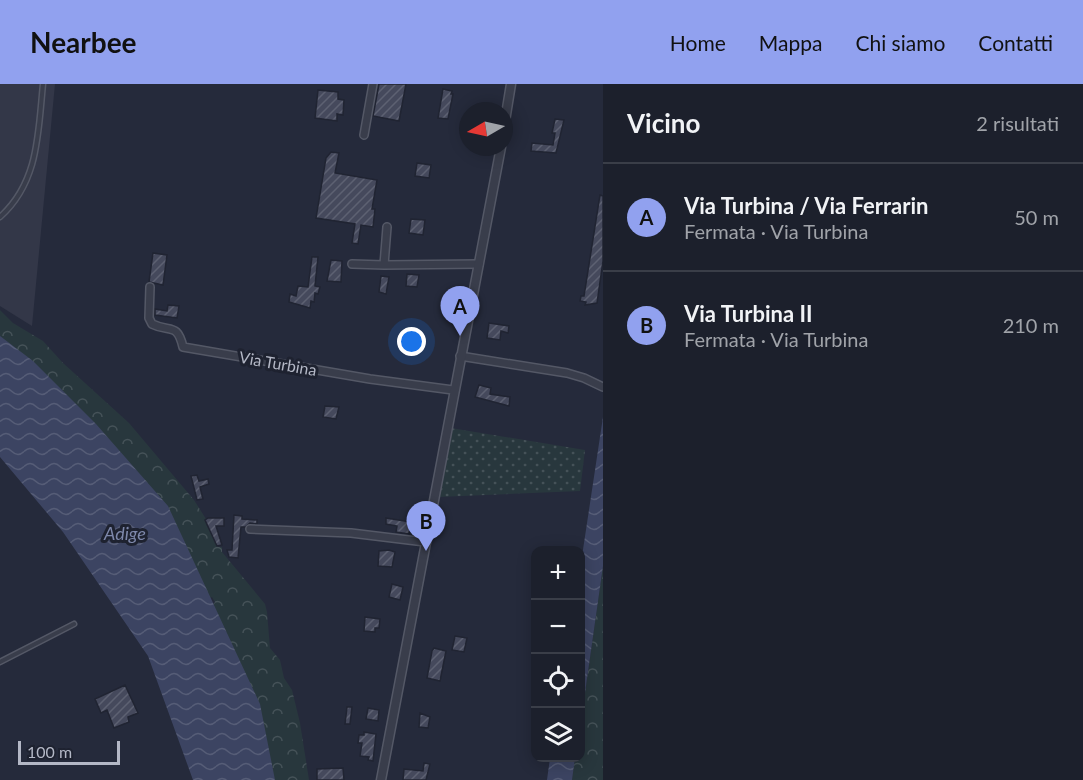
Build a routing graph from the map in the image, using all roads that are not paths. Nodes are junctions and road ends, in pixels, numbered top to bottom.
1 (43, 84) edge
2 (373, 84) edge
3 (511, 84) edge
4 (508, 102) edge
5 (364, 135) dead end
6 (499, 156) edge
7 (0, 217) edge
8 (387, 227) dead end
9 (352, 264) dead end
10 (479, 264) junction
11 (384, 266) junction
12 (150, 287) dead end
13 (460, 356) junction
14 (603, 387) edge
15 (453, 390) junction
16 (250, 529) dead end
17 (425, 542) junction
18 (74, 624) dead end
19 (0, 662) edge
20 (381, 780) edge

1 - 7 lane
2 - 5 street
3 - 4 street
6 - 10 street
8 - 11 street
9 - 11 street
10 - 11 street
10 - 13 street
12 - 15 street, Via Turbina
13 - 14 street
13 - 15 street
15 - 17 street
16 - 17 street
17 - 20 street
18 - 19 lane

